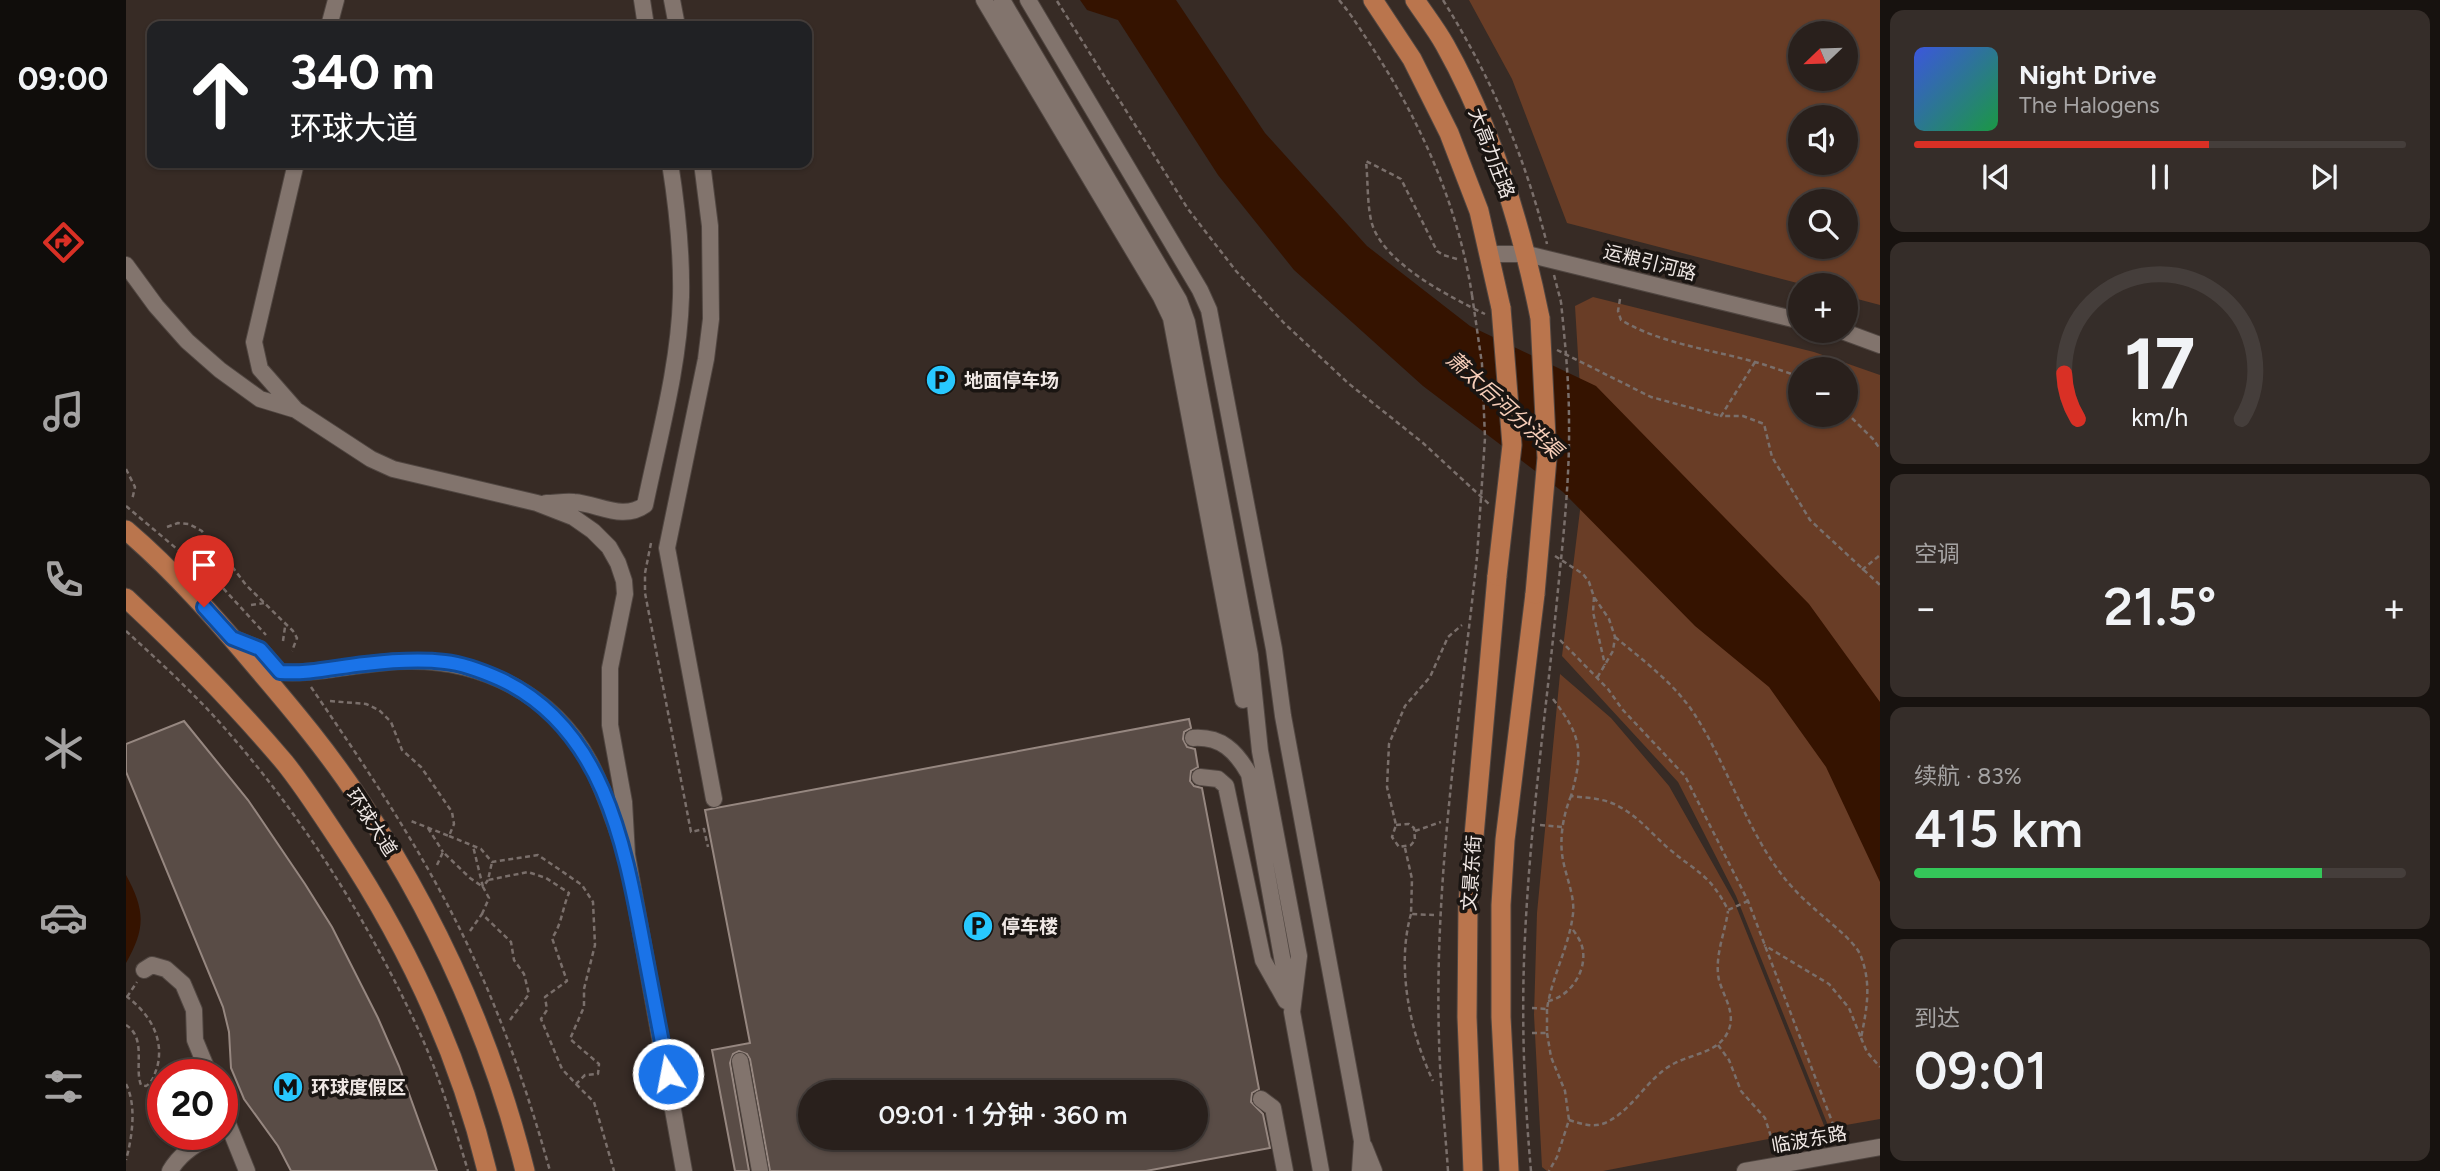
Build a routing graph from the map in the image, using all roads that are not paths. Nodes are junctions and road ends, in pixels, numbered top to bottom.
1 (336, 0) edge
2 (642, 0) edge
3 (672, 0) edge
4 (985, 0) edge
5 (1002, 0) edge
6 (1028, 0) edge
7 (1373, 0) edge
8 (1415, 0) edge
9 (330, 21) edge
10 (645, 21) edge
11 (676, 21) edge
12 (295, 168) edge
13 (671, 168) edge
14 (703, 168) edge
15 (1489, 254) junction
16 (1527, 254) junction
17 (126, 265) edge
18 (1501, 308) joint
19 (1540, 318) joint
20 (1788, 318) edge
21 (1858, 337) edge
22 (1880, 345) edge
23 (296, 410) junction
24 (537, 503) junction
25 (126, 530) edge
26 (126, 598) edge
27 (232, 638) junction
28 (1242, 700) dead end
29 (1193, 738) dead end
30 (1200, 777) dead end
31 (714, 800) dead end
32 (627, 855) junction
33 (144, 970) dead end
34 (1292, 1012) junction
35 (203, 1059) edge
36 (740, 1061) dead end
37 (1261, 1099) dead end
38 (1362, 1141) junction
39 (1877, 1148) edge
40 (189, 1150) edge
41 (234, 1150) edge
42 (170, 1171) edge
43 (247, 1171) edge
44 (487, 1171) edge
45 (525, 1171) edge
46 (684, 1171) edge
47 (760, 1171) edge
48 (1285, 1171) edge
49 (1321, 1171) edge
50 (1360, 1171) edge
51 (1374, 1171) edge
52 (1473, 1171) edge
53 (1510, 1171) edge
54 (1745, 1171) edge

1 - 9 street
2 - 10 street
3 - 11 street
4 - 28 street
5 - 34 street
6 - 38 street
7 - 15 main road, 大高力庄路
8 - 16 main road, 大高力庄路
12 - 23 street
13 - 24 street
14 - 31 street
15 - 16 street, 运粮引河路
15 - 18 main road, 大高力庄路
16 - 19 main road, 大高力庄路
16 - 20 street, 运粮引河路
17 - 23 street
18 - 52 main road, 文景东街, bridge
19 - 53 main road, 文景东街, bridge
21 - 22 street
23 - 24 street
24 - 32 street
25 - 27 main road, 环球大道
26 - 44 main road, 环球大道
27 - 32 street
27 - 45 main road, 环球大道
29 - 34 street
30 - 34 street
32 - 46 street
33 - 35 street
34 - 49 street
36 - 47 street
37 - 48 street
38 - 50 street
38 - 51 street
39 - 54 street, 临波东路
40 - 42 street
41 - 43 street

